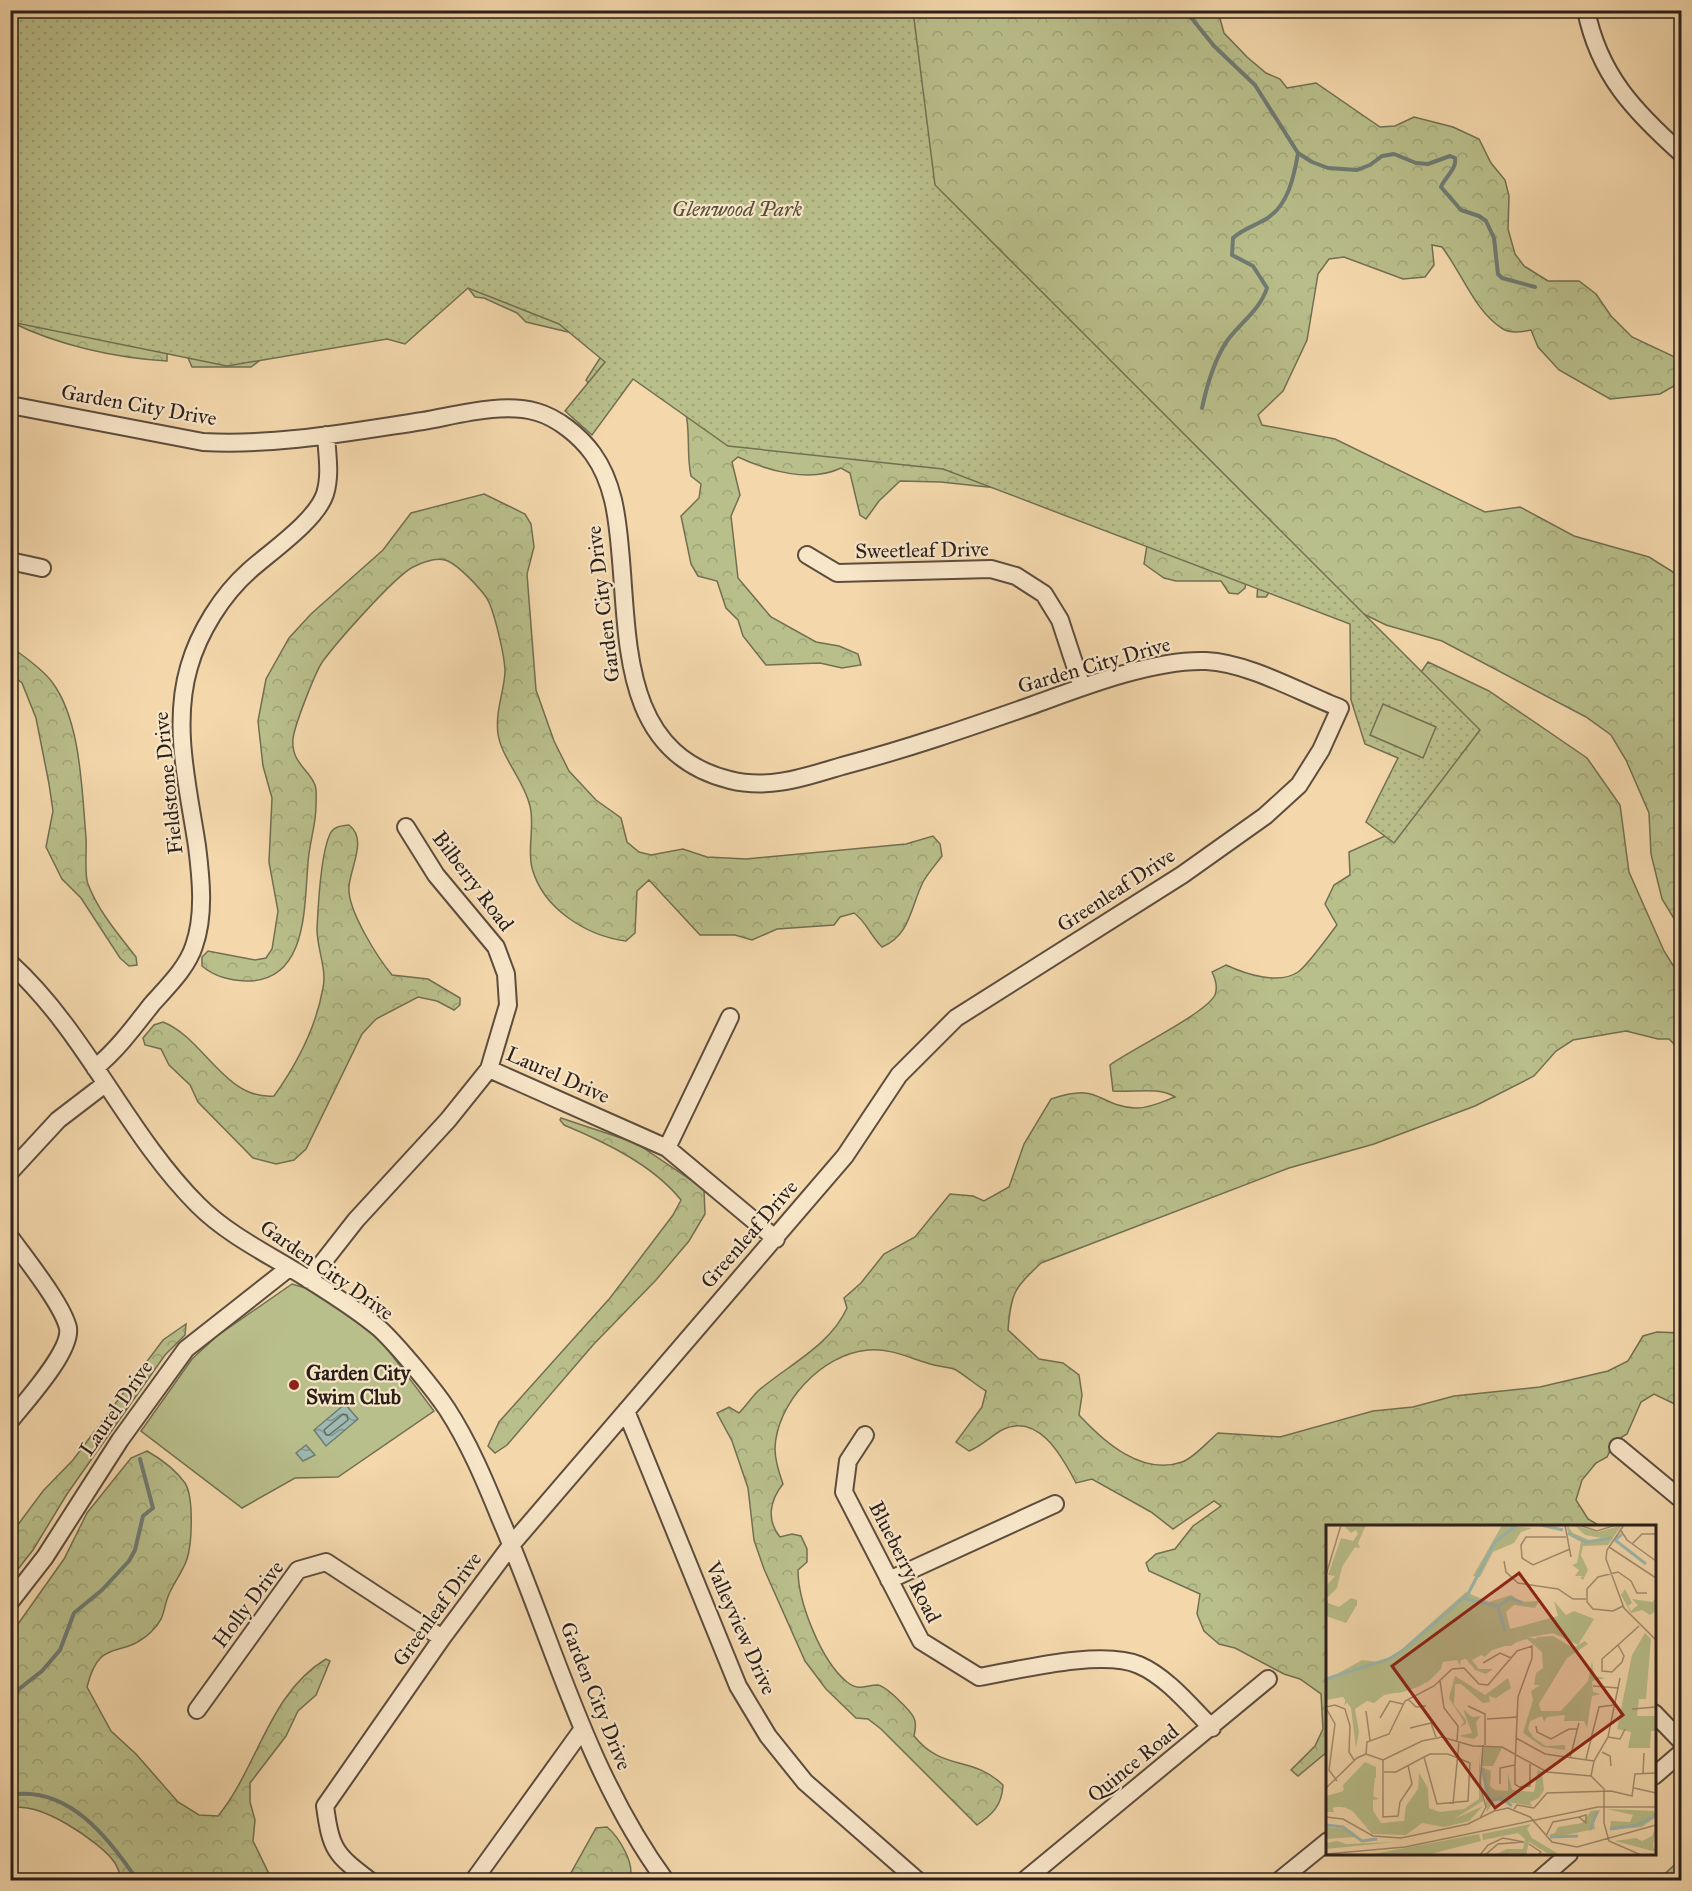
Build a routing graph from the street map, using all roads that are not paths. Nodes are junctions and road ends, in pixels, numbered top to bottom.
1 (1586, 10) edge
2 (1682, 154) edge
3 (10, 405) edge
4 (326, 435) junction
5 (807, 555) dead end
6 (10, 561) edge
7 (42, 568) dead end
8 (1082, 687) junction
9 (1340, 708) joint
10 (406, 827) dead end
11 (10, 963) edge
12 (730, 1017) dead end
13 (94, 1068) junction
14 (489, 1069) junction
15 (105, 1084) junction
16 (667, 1148) junction
17 (10, 1172) edge
18 (10, 1237) edge
19 (776, 1239) junction
20 (289, 1268) junction
21 (309, 1280) junction
22 (626, 1411) junction
23 (10, 1421) edge
24 (865, 1435) dead end
25 (1618, 1447) dead end
26 (1682, 1500) edge
27 (1055, 1504) dead end
28 (512, 1544) junction
29 (889, 1580) junction
30 (10, 1602) edge
31 (442, 1638) junction
32 (1268, 1679) dead end
33 (197, 1710) dead end
34 (1656, 1715) edge
35 (1212, 1728) junction
36 (582, 1730) junction
37 (1682, 1742) edge
38 (1682, 1752) edge
39 (1656, 1774) edge
40 (1326, 1843) edge
41 (1568, 1855) edge
42 (369, 1881) edge
43 (474, 1881) edge
44 (665, 1881) edge
45 (917, 1881) edge
46 (1025, 1881) edge
47 (1280, 1881) edge
48 (1539, 1881) edge

1 - 2 street
3 - 4 street, Garden City Drive
4 - 8 street, Garden City Drive
4 - 13 street, Fieldstone Drive
5 - 8 street, Sweetleaf Drive
6 - 7 street
8 - 9 street, Garden City Drive
9 - 19 street, Greenleaf Drive
10 - 14 street, Bilberry Road
11 - 13 street, Garden City Drive
12 - 16 street
13 - 15 street, Garden City Drive
14 - 16 street, Laurel Drive
14 - 21 street, Laurel Drive
15 - 17 street
15 - 20 street, Garden City Drive
16 - 19 street, Laurel Drive
18 - 23 street
19 - 22 street, Greenleaf Drive
20 - 21 street, Garden City Drive
20 - 30 street, Laurel Drive
21 - 28 street, Garden City Drive
22 - 28 street, Greenleaf Drive
22 - 45 street, Valleyview Drive
24 - 29 street, Blueberry Road
25 - 26 street
27 - 29 street
28 - 31 street, Greenleaf Drive
28 - 36 street, Garden City Drive
29 - 35 street, Blueberry Road
31 - 33 street, Holly Drive
31 - 42 street, Greenleaf Drive
32 - 35 street, Quince Road
34 - 37 street
35 - 46 street, Quince Road
36 - 43 street
36 - 44 street, Garden City Drive
38 - 39 street
40 - 47 street
41 - 48 street

